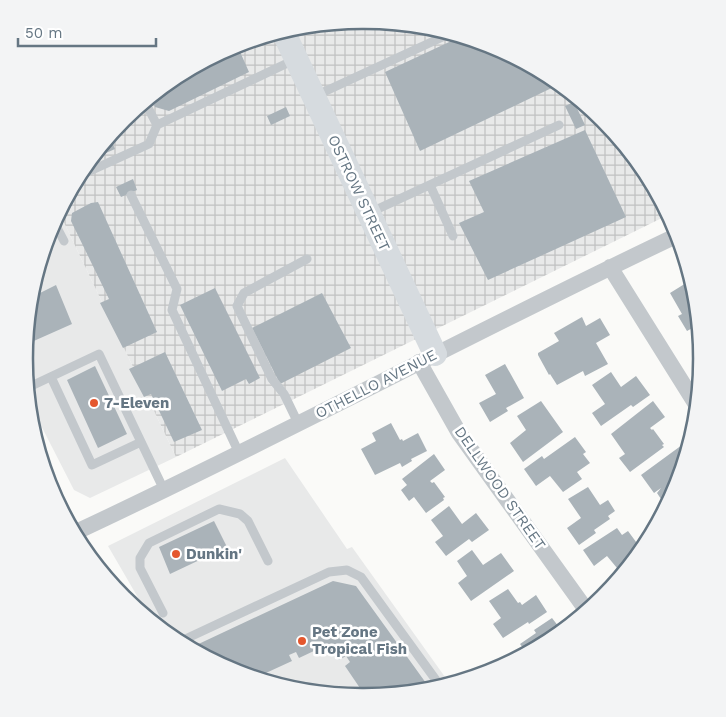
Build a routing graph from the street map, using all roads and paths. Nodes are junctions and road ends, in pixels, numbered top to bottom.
1 (286, 38) edge
2 (440, 38) edge
3 (296, 59) junction
4 (314, 96) junction
5 (149, 109) edge
6 (157, 125) junction
7 (559, 125) dead end
8 (93, 170) edge
9 (430, 185) junction
10 (131, 195) dead end
11 (368, 213) junction
12 (58, 231) edge
13 (453, 236) dead end
14 (670, 239) edge
15 (64, 242) dead end
16 (307, 259) dead end
17 (610, 267) junction
18 (427, 358) junction
19 (51, 377) junction
20 (34, 385) edge
21 (691, 396) edge
22 (298, 423) junction
23 (140, 442) junction
24 (239, 453) junction
25 (164, 490) junction
26 (81, 530) edge
27 (268, 561) dead end
28 (583, 604) edge
29 (163, 613) dead end
30 (188, 638) edge
31 (436, 680) edge

1 - 3 street, OSTROW STREET
2 - 4 lane
3 - 4 street, OSTROW STREET
3 - 6 lane
4 - 11 street, OSTROW STREET
5 - 6 lane
6 - 8 lane
7 - 9 lane
9 - 11 lane
9 - 13 lane
10 - 24 lane
11 - 18 street, OSTROW STREET
12 - 15 lane
14 - 17 street, OTHELLO AVENUE
16 - 22 lane
17 - 18 street, OTHELLO AVENUE
17 - 21 street
18 - 22 street, OTHELLO AVENUE
18 - 28 street, DELLWOOD STREET
19 - 20 lane
19 - 23 lane
19 - 23 lane
22 - 24 street, OTHELLO AVENUE
23 - 25 lane
24 - 25 street, OTHELLO AVENUE
25 - 26 street, OTHELLO AVENUE
27 - 29 lane
30 - 31 lane

